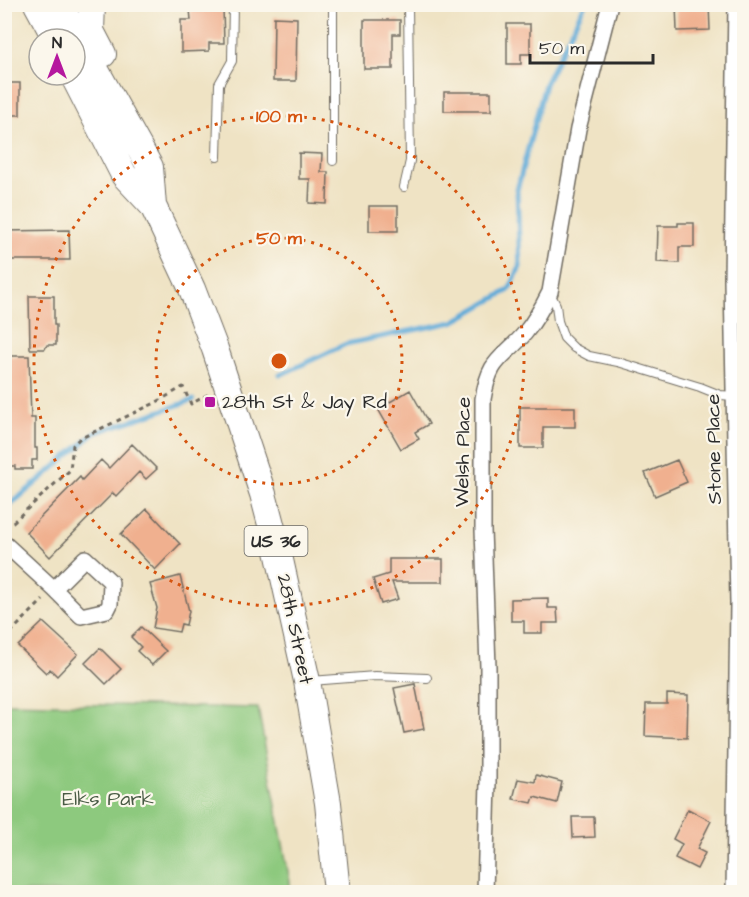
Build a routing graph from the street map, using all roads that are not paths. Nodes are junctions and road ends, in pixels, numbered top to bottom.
1 (37, 4) edge
2 (59, 4) edge
3 (92, 4) edge
4 (233, 4) edge
5 (333, 4) edge
6 (408, 4) edge
7 (610, 4) edge
8 (736, 4) edge
9 (49, 27) edge
10 (79, 87) edge
11 (217, 157) dead end
12 (333, 161) dead end
13 (150, 167) junction
14 (404, 187) dead end
15 (153, 206) junction
16 (550, 292) junction
17 (734, 396) junction
18 (4, 543) edge
19 (54, 589) road end
20 (427, 678) dead end
21 (307, 681) junction
22 (337, 892) edge
23 (485, 892) edge
24 (734, 892) edge

1 - 9 highway
2 - 13 highway, 28th Street / US 36
3 - 13 highway
4 - 11 lane
5 - 12 lane
6 - 14 lane
7 - 16 street, Welsh Place
8 - 17 street, Stone Place
10 - 15 highway, 28th Street / US 36
13 - 15 highway, 28th Street / US 36
15 - 21 highway, 28th Street / US 36
16 - 17 lane
16 - 23 street, Welsh Place
17 - 24 street, Stone Place
18 - 19 street
20 - 21 lane
21 - 22 highway, 28th Street / US 36

